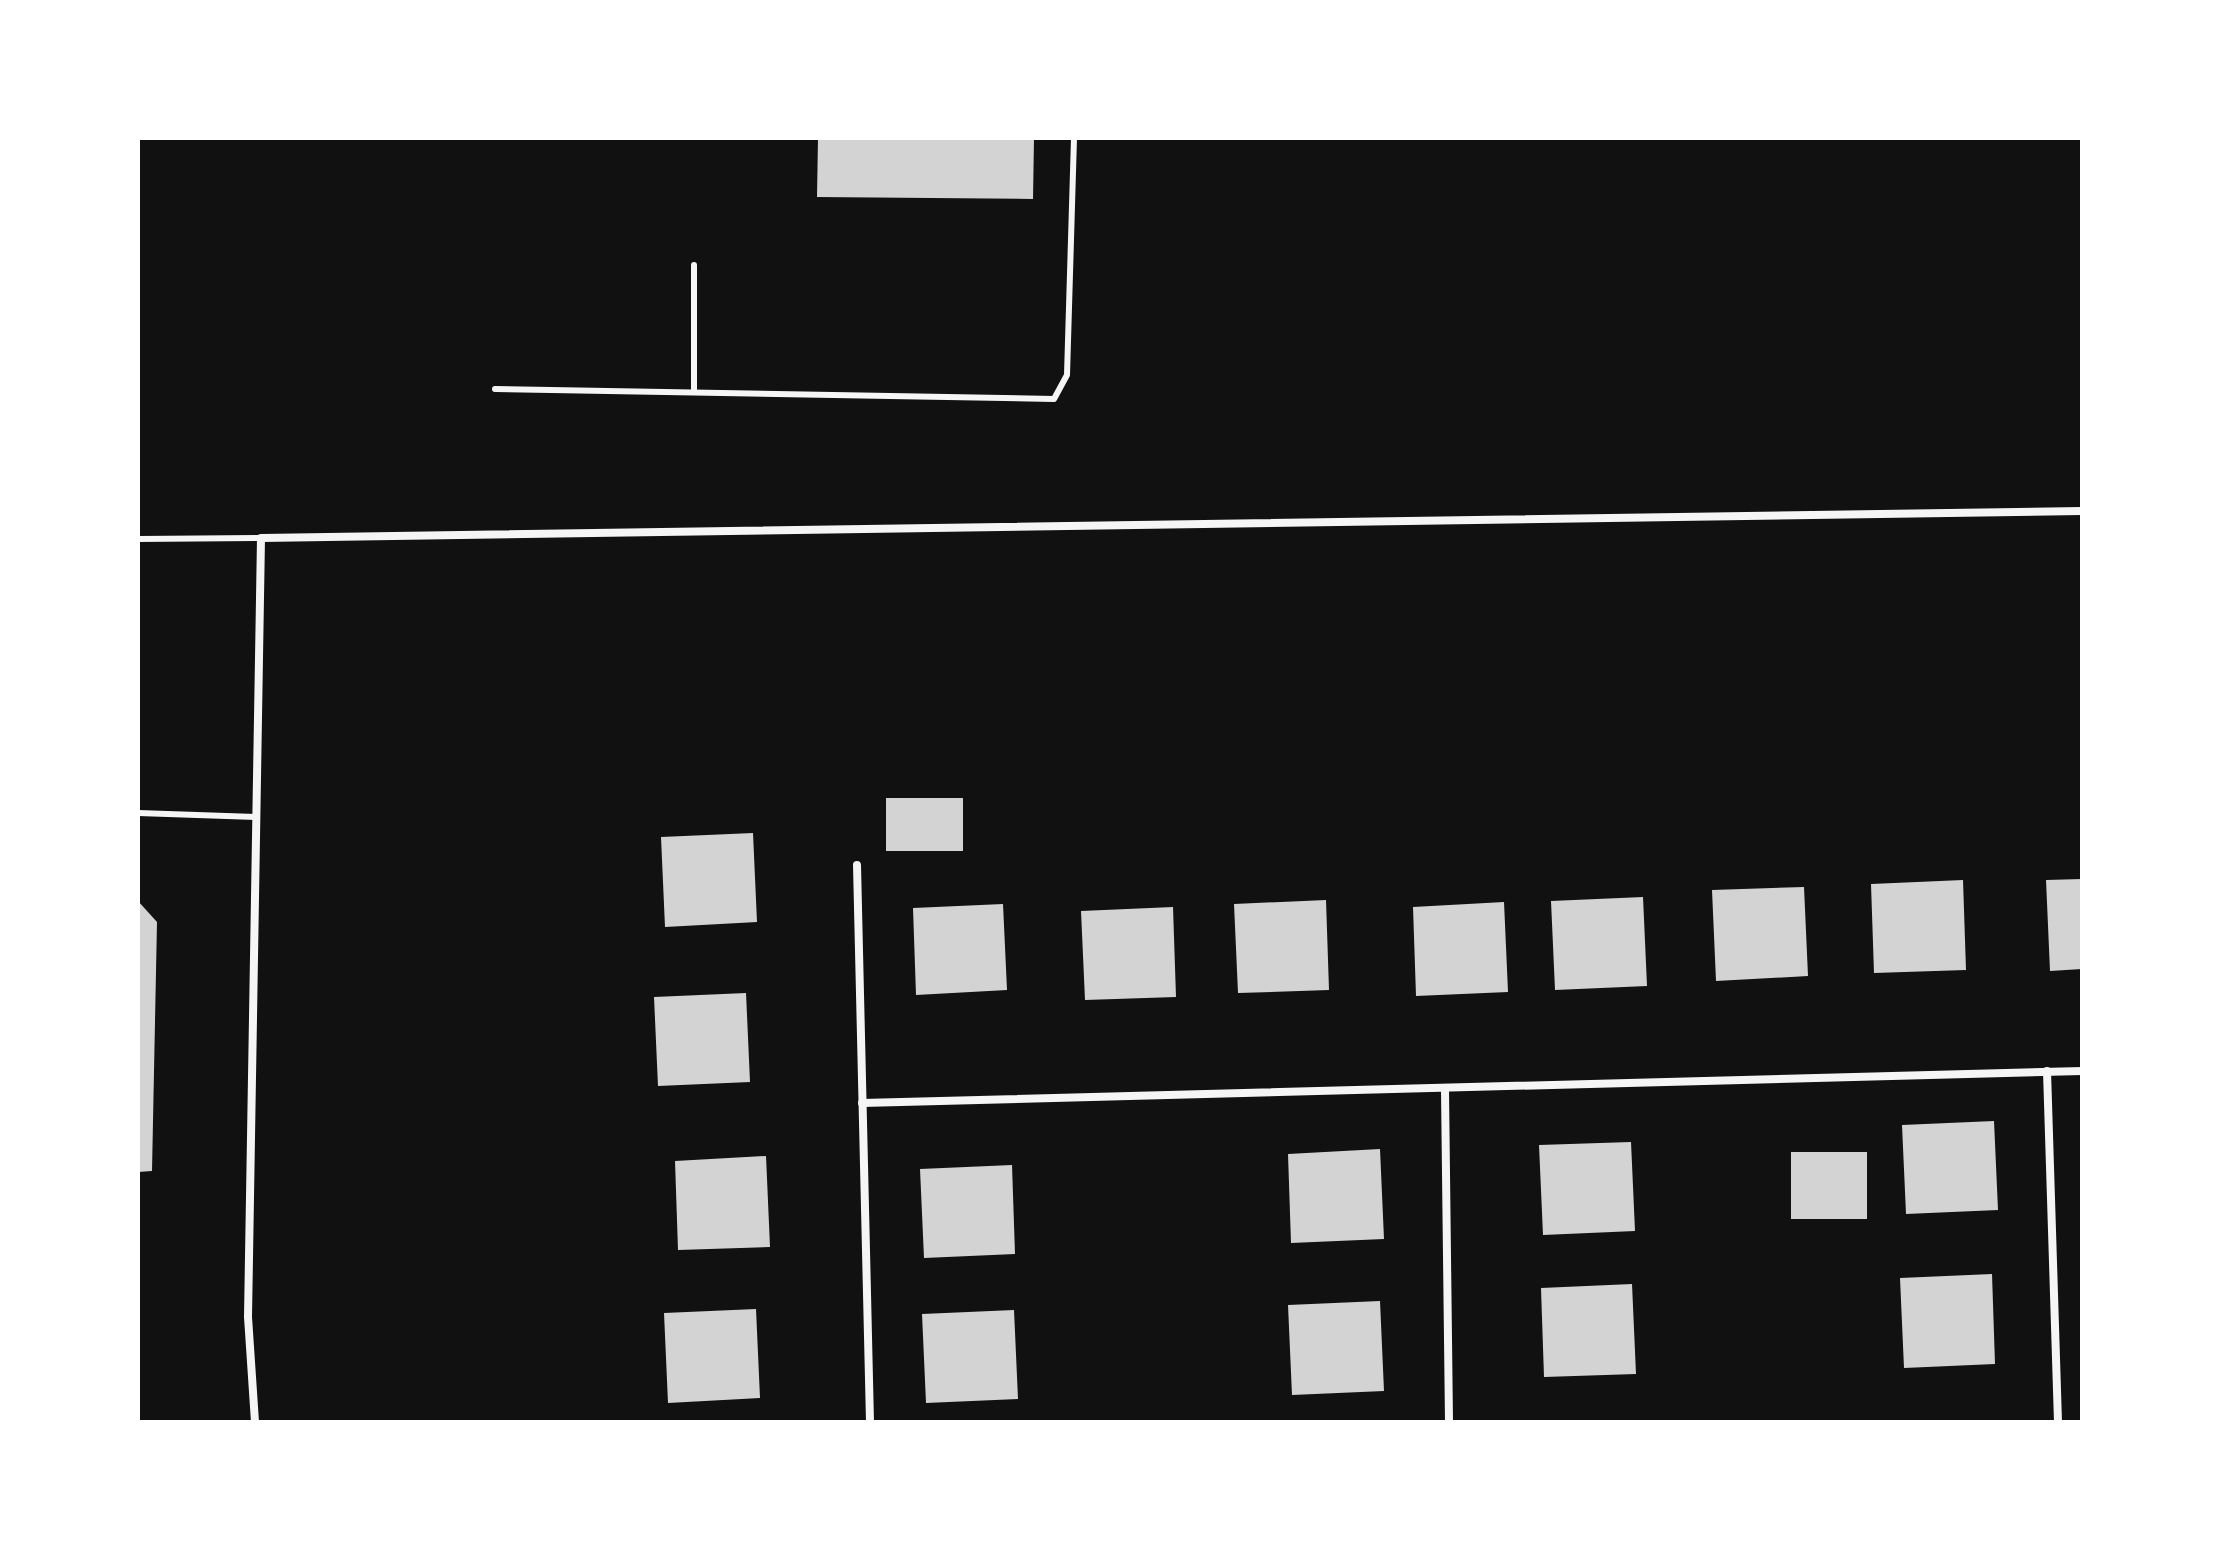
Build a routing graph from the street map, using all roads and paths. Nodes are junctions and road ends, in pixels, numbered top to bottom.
1 (1074, 138) edge
2 (694, 265) dead end
3 (495, 389) dead end
4 (694, 392) junction
5 (2082, 511) edge
6 (261, 538) junction
7 (138, 539) edge
8 (138, 813) edge
9 (257, 817) junction
10 (857, 865) dead end
11 (2047, 1071) junction
12 (2082, 1071) edge
13 (1445, 1090) junction
14 (862, 1103) junction
15 (255, 1422) edge
16 (870, 1422) edge
17 (1449, 1422) edge
18 (2058, 1422) edge

1 - 4 lane
2 - 4 lane
3 - 4 lane
5 - 6 street
6 - 7 lane
6 - 9 street
8 - 9 lane
9 - 15 street
10 - 14 street
11 - 12 street
11 - 13 street
11 - 18 street
13 - 14 street
13 - 17 street
14 - 16 street

